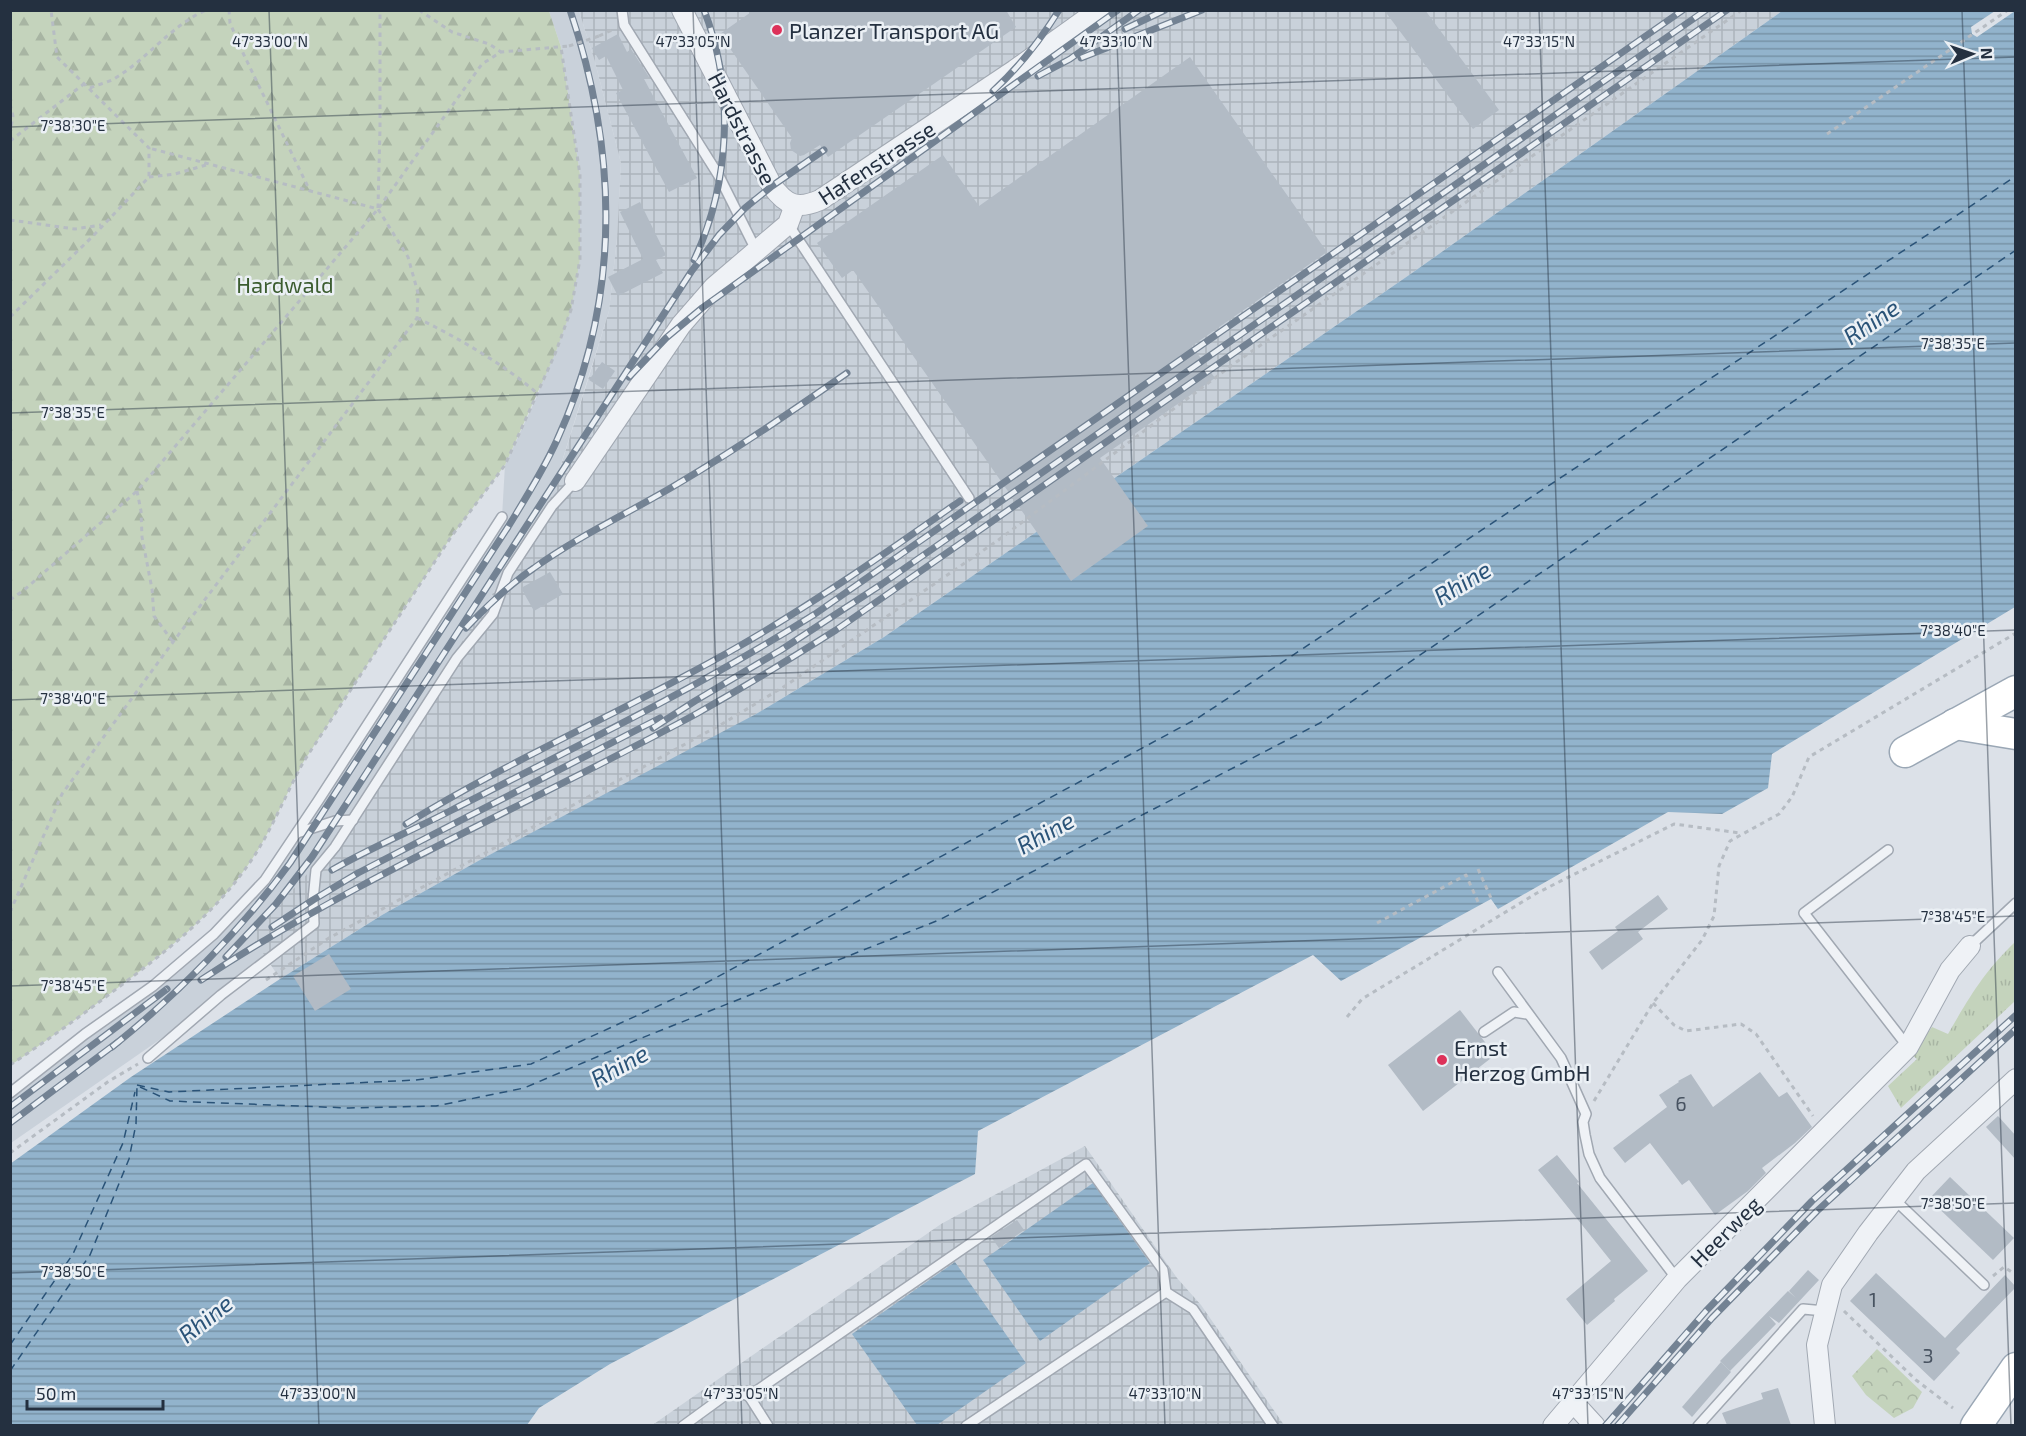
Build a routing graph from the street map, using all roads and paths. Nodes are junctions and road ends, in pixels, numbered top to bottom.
1 (51, 10) edge
2 (206, 10) edge
3 (229, 10) edge
4 (380, 10) edge
5 (419, 10) edge
6 (622, 10) edge
7 (1099, 10) edge
8 (1742, 10) edge
9 (2008, 10) edge
10 (682, 11) edge
11 (609, 32) dead end
12 (561, 47) junction
13 (501, 52) junction
14 (85, 83) junction
15 (90, 88) junction
16 (10, 104) edge
17 (10, 133) edge
18 (1827, 134) dead end
19 (10, 141) edge
20 (149, 148) junction
21 (207, 164) junction
22 (149, 177) junction
23 (310, 191) junction
24 (795, 205) junction
25 (378, 209) junction
26 (10, 220) edge
27 (788, 224) junction
28 (103, 225) junction
29 (756, 250) junction
30 (10, 317) edge
31 (417, 318) junction
32 (538, 394) junction
33 (575, 481) joint
34 (137, 491) junction
35 (969, 498) dead end
36 (502, 517) dead end
37 (10, 600) edge
38 (2016, 633) edge
39 (173, 642) junction
40 (2016, 691) edge
41 (1955, 724) junction
42 (2016, 734) edge
43 (1905, 752) dead end
44 (353, 820) junction
45 (296, 834) junction
46 (1742, 834) junction
47 (1888, 850) dead end
48 (1478, 869) dead end
49 (1491, 898) dead end
50 (2016, 903) edge
51 (1479, 904) dead end
52 (10, 912) edge
53 (1377, 923) dead end
54 (1970, 946) joint
55 (1498, 972) dead end
56 (262, 982) dead end
57 (1653, 1004) junction
58 (1527, 1014) junction
59 (1347, 1017) dead end
60 (1484, 1032) dead end
61 (1908, 1047) junction
62 (148, 1058) joint
63 (10, 1065) edge
64 (127, 1071) junction
65 (130, 1076) dead end
66 (2016, 1079) edge
67 (10, 1092) edge
68 (1586, 1114) junction
69 (1825, 1132) junction
70 (10, 1153) edge
71 (1894, 1199) junction
72 (2016, 1275) edge
73 (1677, 1280) junction
74 (1984, 1285) joint
75 (1166, 1292) junction
76 (1827, 1306) junction
77 (2016, 1368) edge
78 (749, 1396) junction
79 (1573, 1402) junction
80 (1964, 1417) edge
81 (683, 1425) edge
82 (768, 1425) edge
83 (966, 1425) edge
84 (1273, 1425) edge
85 (1553, 1425) edge
86 (1595, 1425) edge
87 (1698, 1425) edge
88 (1825, 1425) edge

1 - 14 path
2 - 15 path
3 - 23 path
4 - 25 path
5 - 13 path
6 - 29 lane
7 - 24 street, Hafenstrasse
8 - 56 path
9 - 18 path
10 - 24 street, Hardstrasse
11 - 12 path, bridge
12 - 13 path
12 - 32 path
13 - 25 path
14 - 15 path
14 - 19 path
15 - 20 path
16 - 17 path
20 - 21 path
20 - 22 path
21 - 22 path
21 - 23 path
22 - 28 path
23 - 25 path
24 - 27 street, Hafenstrasse
25 - 31 path
25 - 34 path
26 - 28 path
27 - 29 street
27 - 35 lane
28 - 30 path
29 - 33 street
31 - 32 path
31 - 39 path
32 - 63 path
33 - 44 lane
34 - 37 path
34 - 39 path
36 - 45 lane
38 - 46 path
39 - 52 path
40 - 41 main road
41 - 42 main road
41 - 43 main road
44 - 45 lane
44 - 62 lane
45 - 67 lane
46 - 57 path
46 - 59 path
47 - 61 lane
48 - 49 path
50 - 54 lane
51 - 53 path
54 - 61 street, Heerweg
55 - 58 lane
57 - 68 path
57 - 69 path
58 - 60 lane
58 - 68 lane
61 - 69 street, Heerweg
62 - 64 path
64 - 65 path
64 - 70 path
66 - 71 street
68 - 73 lane
69 - 73 street, Heerweg
71 - 74 lane
71 - 76 street
72 - 74 path
73 - 79 street, Heerweg
75 - 78 lane
75 - 83 lane
75 - 84 lane
76 - 80 path
76 - 87 lane
76 - 88 street
77 - 80 main road
78 - 81 lane
78 - 82 lane
79 - 85 street, Heerweg
79 - 86 street

